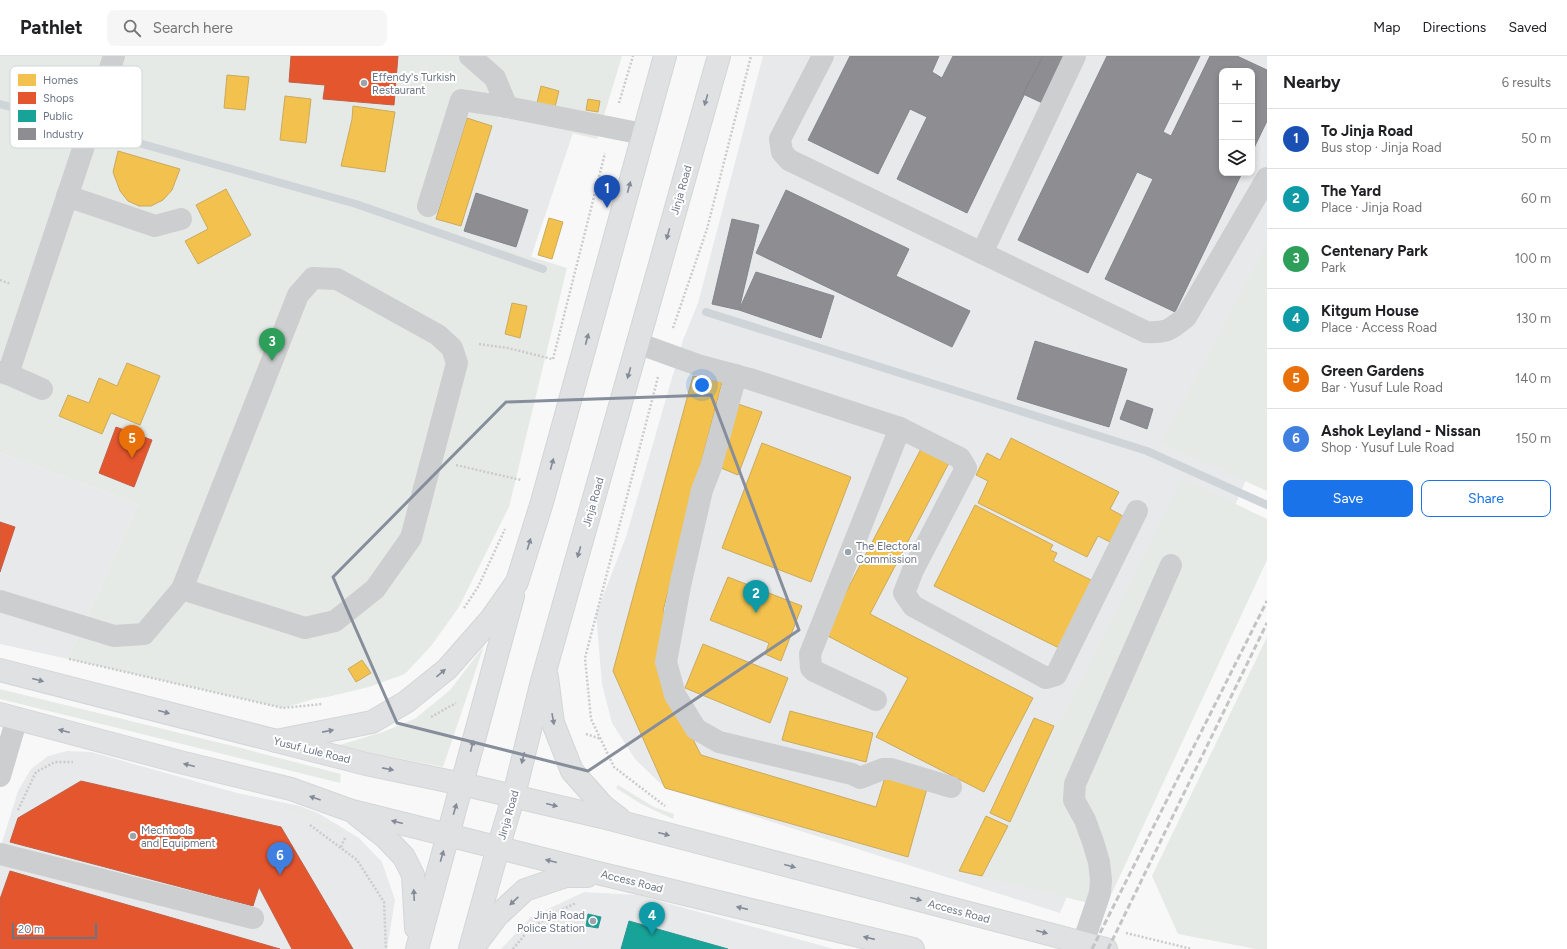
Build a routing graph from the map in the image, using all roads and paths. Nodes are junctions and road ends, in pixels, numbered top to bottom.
1 (114, 56) edge
2 (470, 56) edge
3 (665, 56) edge
4 (719, 56) edge
5 (751, 56) edge
6 (822, 56) edge
7 (1075, 56) edge
8 (111, 66) edge
9 (507, 107) junction
10 (643, 134) junction
11 (83, 148) edge
12 (1267, 178) edge
13 (67, 196) junction
14 (428, 206) dead end
15 (180, 219) dead end
16 (982, 253) junction
17 (638, 343) junction
18 (448, 345) junction
19 (664, 353) junction
20 (552, 359) dead end
21 (4, 373) edge
22 (736, 375) junction
23 (42, 389) dead end
24 (900, 428) junction
25 (432, 460) junction
26 (523, 481) dead end
27 (1137, 511) dead end
28 (1171, 565) dead end
29 (517, 582) junction
30 (182, 589) junction
31 (0, 601) edge
32 (546, 666) junction
33 (0, 670) edge
34 (876, 700) dead end
35 (8, 716) edge
36 (586, 734) dead end
37 (601, 739) junction
38 (276, 741) junction
39 (78, 762) dead end
40 (0, 776) edge
41 (462, 784) junction
42 (951, 787) dead end
43 (514, 795) junction
44 (665, 806) dead end
45 (18, 810) dead end
46 (352, 811) junction
47 (304, 820) dead end
48 (626, 824) junction
49 (448, 835) junction
50 (346, 836) dead end
51 (341, 846) junction
52 (498, 848) junction
53 (0, 854) edge
54 (602, 874) junction
55 (580, 902) dead end
56 (253, 918) dead end
57 (1086, 934) junction
58 (417, 948) edge
59 (908, 948) edge
60 (386, 949) edge
61 (471, 949) edge
62 (513, 949) edge
63 (1106, 949) edge
64 (1192, 949) edge

1 - 8 street
2 - 9 street
3 - 10 main road
4 -> 17 main road, Jinja Road
5 - 19 path
6 - 16 street
7 - 16 street
9 - 10 street
9 - 14 street
29 -> 10 main road
11 - 13 street
12 - 16 street
13 - 15 street
13 - 21 street
17 - 19 street
17 -> 32 main road, Jinja Road
18 - 20 path
18 - 25 street
18 - 30 street
19 - 22 street
19 - 37 path
21 - 23 street
22 - 24 street
22 - 42 street
24 - 27 street
24 - 34 street
25 - 26 path
25 - 30 street
28 - 57 street
38 -> 29 main road
41 -> 29 main road
30 - 31 street
32 -> 43 main road, Jinja Road
32 -> 48 main road
33 -> 38 main road, Yusuf Lule Road
35 - 40 street
46 -> 35 main road
36 - 37 path
37 - 44 path
38 -> 41 main road, Yusuf Lule Road
39 - 45 path
41 - 43 main road, Yusuf Lule Road
49 -> 41 main road
43 -> 48 main road, Yusuf Lule Road
43 - 52 main road, Jinja Road
49 -> 46 main road, Access Road
58 -> 46 main road
47 - 51 path
48 -> 57 main road, Access Road
49 - 52 main road, Access Road
58 -> 49 main road
50 - 51 path
51 - 60 path
54 -> 52 main road, Access Road
52 - 61 main road, Jinja Road
53 - 56 street
59 -> 54 main road, Access Road
54 -> 61 main road
55 - 62 path
57 - 63 main road, Access Road
57 - 64 path

